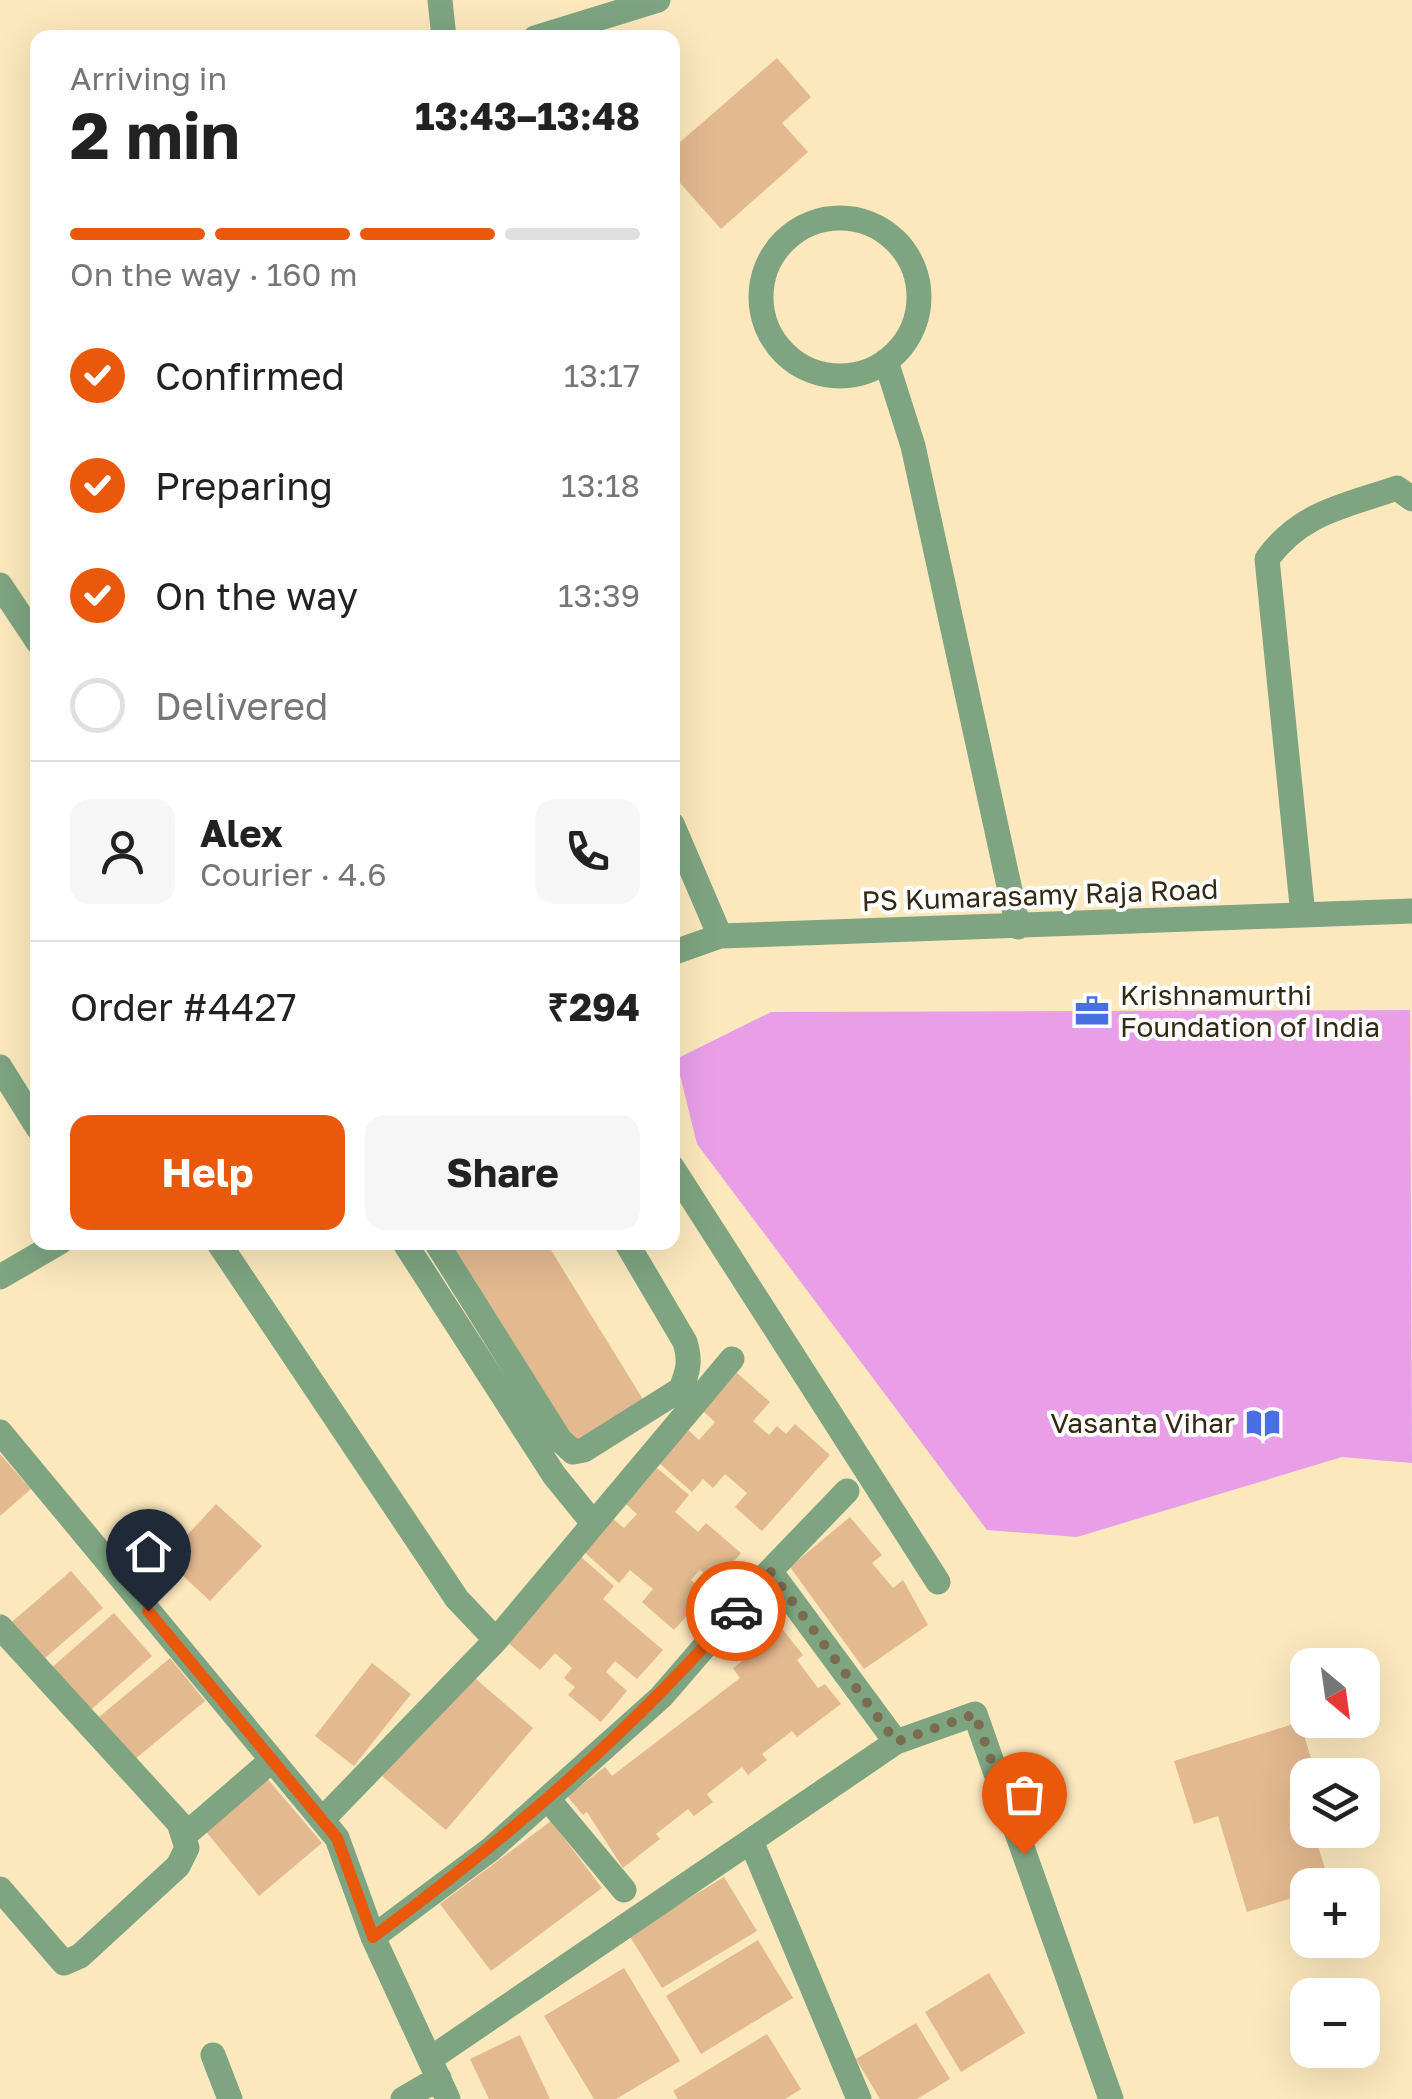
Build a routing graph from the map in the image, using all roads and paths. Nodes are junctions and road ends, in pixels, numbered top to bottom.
1 (440, 0) edge
2 (658, 0) edge
3 (443, 30) edge
4 (562, 30) edge
5 (886, 361) junction
6 (1412, 499) edge
7 (0, 585) edge
8 (30, 630) edge
9 (680, 843) edge
10 (1412, 911) edge
11 (1303, 916) junction
12 (1018, 927) junction
13 (720, 936) junction
14 (680, 950) edge
15 (0, 1067) edge
16 (30, 1115) edge
17 (680, 1180) edge
18 (46, 1250) edge
19 (223, 1250) edge
20 (409, 1250) edge
21 (441, 1250) edge
22 (631, 1250) edge
23 (0, 1277) edge
24 (732, 1359) dead end
25 (0, 1432) edge
26 (847, 1491) dead end
27 (593, 1524) junction
28 (770, 1571) junction
29 (938, 1582) dead end
30 (0, 1627) edge
31 (496, 1640) junction
32 (896, 1742) junction
33 (272, 1760) junction
34 (548, 1799) junction
35 (322, 1820) junction
36 (185, 1835) junction
37 (751, 1840) junction
38 (0, 1889) edge
39 (624, 1890) dead end
40 (373, 1937) junction
41 (213, 2055) dead end
42 (439, 2079) edge
43 (230, 2099) edge
44 (403, 2099) edge
45 (859, 2099) edge
46 (1111, 2099) edge

1 - 3 street
2 - 4 street
5 - 5 street
5 - 12 street
6 - 11 street
7 - 8 street
9 - 13 street
10 - 11 street, PS Kumarasamy Raja Road
11 - 12 street, PS Kumarasamy Raja Road
12 - 13 street, PS Kumarasamy Raja Road
13 - 14 street, PS Kumarasamy Raja Road
15 - 16 street
17 - 29 street
18 - 23 street
19 - 31 street
20 - 27 street
21 - 22 street
24 - 27 street
25 - 33 street
26 - 28 street
27 - 31 street
28 - 32 street
28 - 34 street
30 - 36 street
31 - 35 street
32 - 37 street
32 - 46 street
33 - 35 street
33 - 36 street
34 - 39 street
34 - 40 street
35 - 40 street
36 - 38 street
37 - 42 street
37 - 45 street
40 - 42 street
41 - 43 street
42 - 44 street

